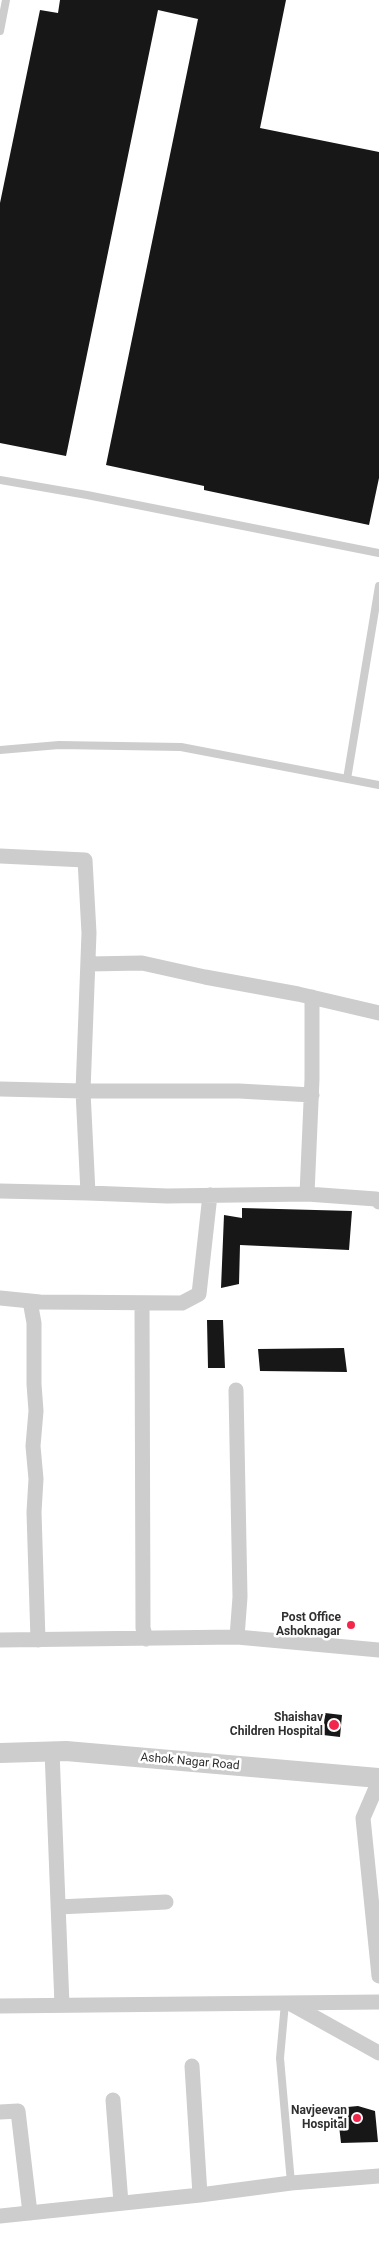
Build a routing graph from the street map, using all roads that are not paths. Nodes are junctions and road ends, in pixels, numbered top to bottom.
1 (6, 0) edge
2 (0, 31) edge
3 (0, 480) edge
4 (379, 553) edge
5 (379, 586) edge
6 (0, 750) edge
7 (347, 779) junction
8 (379, 785) edge
9 (0, 856) edge
10 (89, 964) junction
11 (312, 997) junction
12 (379, 1013) edge
13 (0, 1089) edge
14 (83, 1092) junction
15 (312, 1096) junction
16 (0, 1191) edge
17 (88, 1193) junction
18 (307, 1194) junction
19 (210, 1195) junction
20 (379, 1202) edge
21 (0, 1298) edge
22 (30, 1301) junction
23 (142, 1304) junction
24 (236, 1390) dead end
25 (237, 1637) junction
26 (146, 1639) junction
27 (0, 1640) edge
28 (38, 1640) junction
29 (379, 1650) edge
30 (52, 1751) junction
31 (0, 1753) edge
32 (379, 1780) edge
33 (166, 1902) dead end
34 (58, 1907) junction
35 (379, 1976) edge
36 (379, 2002) edge
37 (287, 2003) junction
38 (62, 2005) junction
39 (0, 2006) edge
40 (379, 2053) edge
41 (192, 2066) dead end
42 (112, 2100) dead end
43 (0, 2112) edge
44 (379, 2176) edge
45 (291, 2183) junction
46 (200, 2195) junction
47 (121, 2203) junction
48 (30, 2213) junction
49 (0, 2216) edge

1 - 2 lane
3 - 4 lane
5 - 7 lane
6 - 7 lane
7 - 8 lane
9 - 10 street
10 - 11 street
10 - 14 street
11 - 12 street
11 - 15 street
13 - 14 street
14 - 15 street
14 - 17 street
15 - 18 street
16 - 17 street
17 - 19 street
18 - 19 street
18 - 20 street
19 - 23 street
21 - 22 street
22 - 23 street
22 - 28 street
23 - 26 street
24 - 25 street
25 - 26 street
25 - 29 street
26 - 28 street
27 - 28 street
30 - 31 street, Ashok Nagar Road
30 - 32 street, Ashok Nagar Road
30 - 34 street
32 - 35 street
33 - 34 street
34 - 38 street
36 - 37 street
37 - 38 street
37 - 40 street
37 - 45 lane
38 - 39 street
41 - 46 street
42 - 47 street
43 - 48 street
44 - 45 street
45 - 46 street
46 - 47 street
47 - 48 street
48 - 49 street

